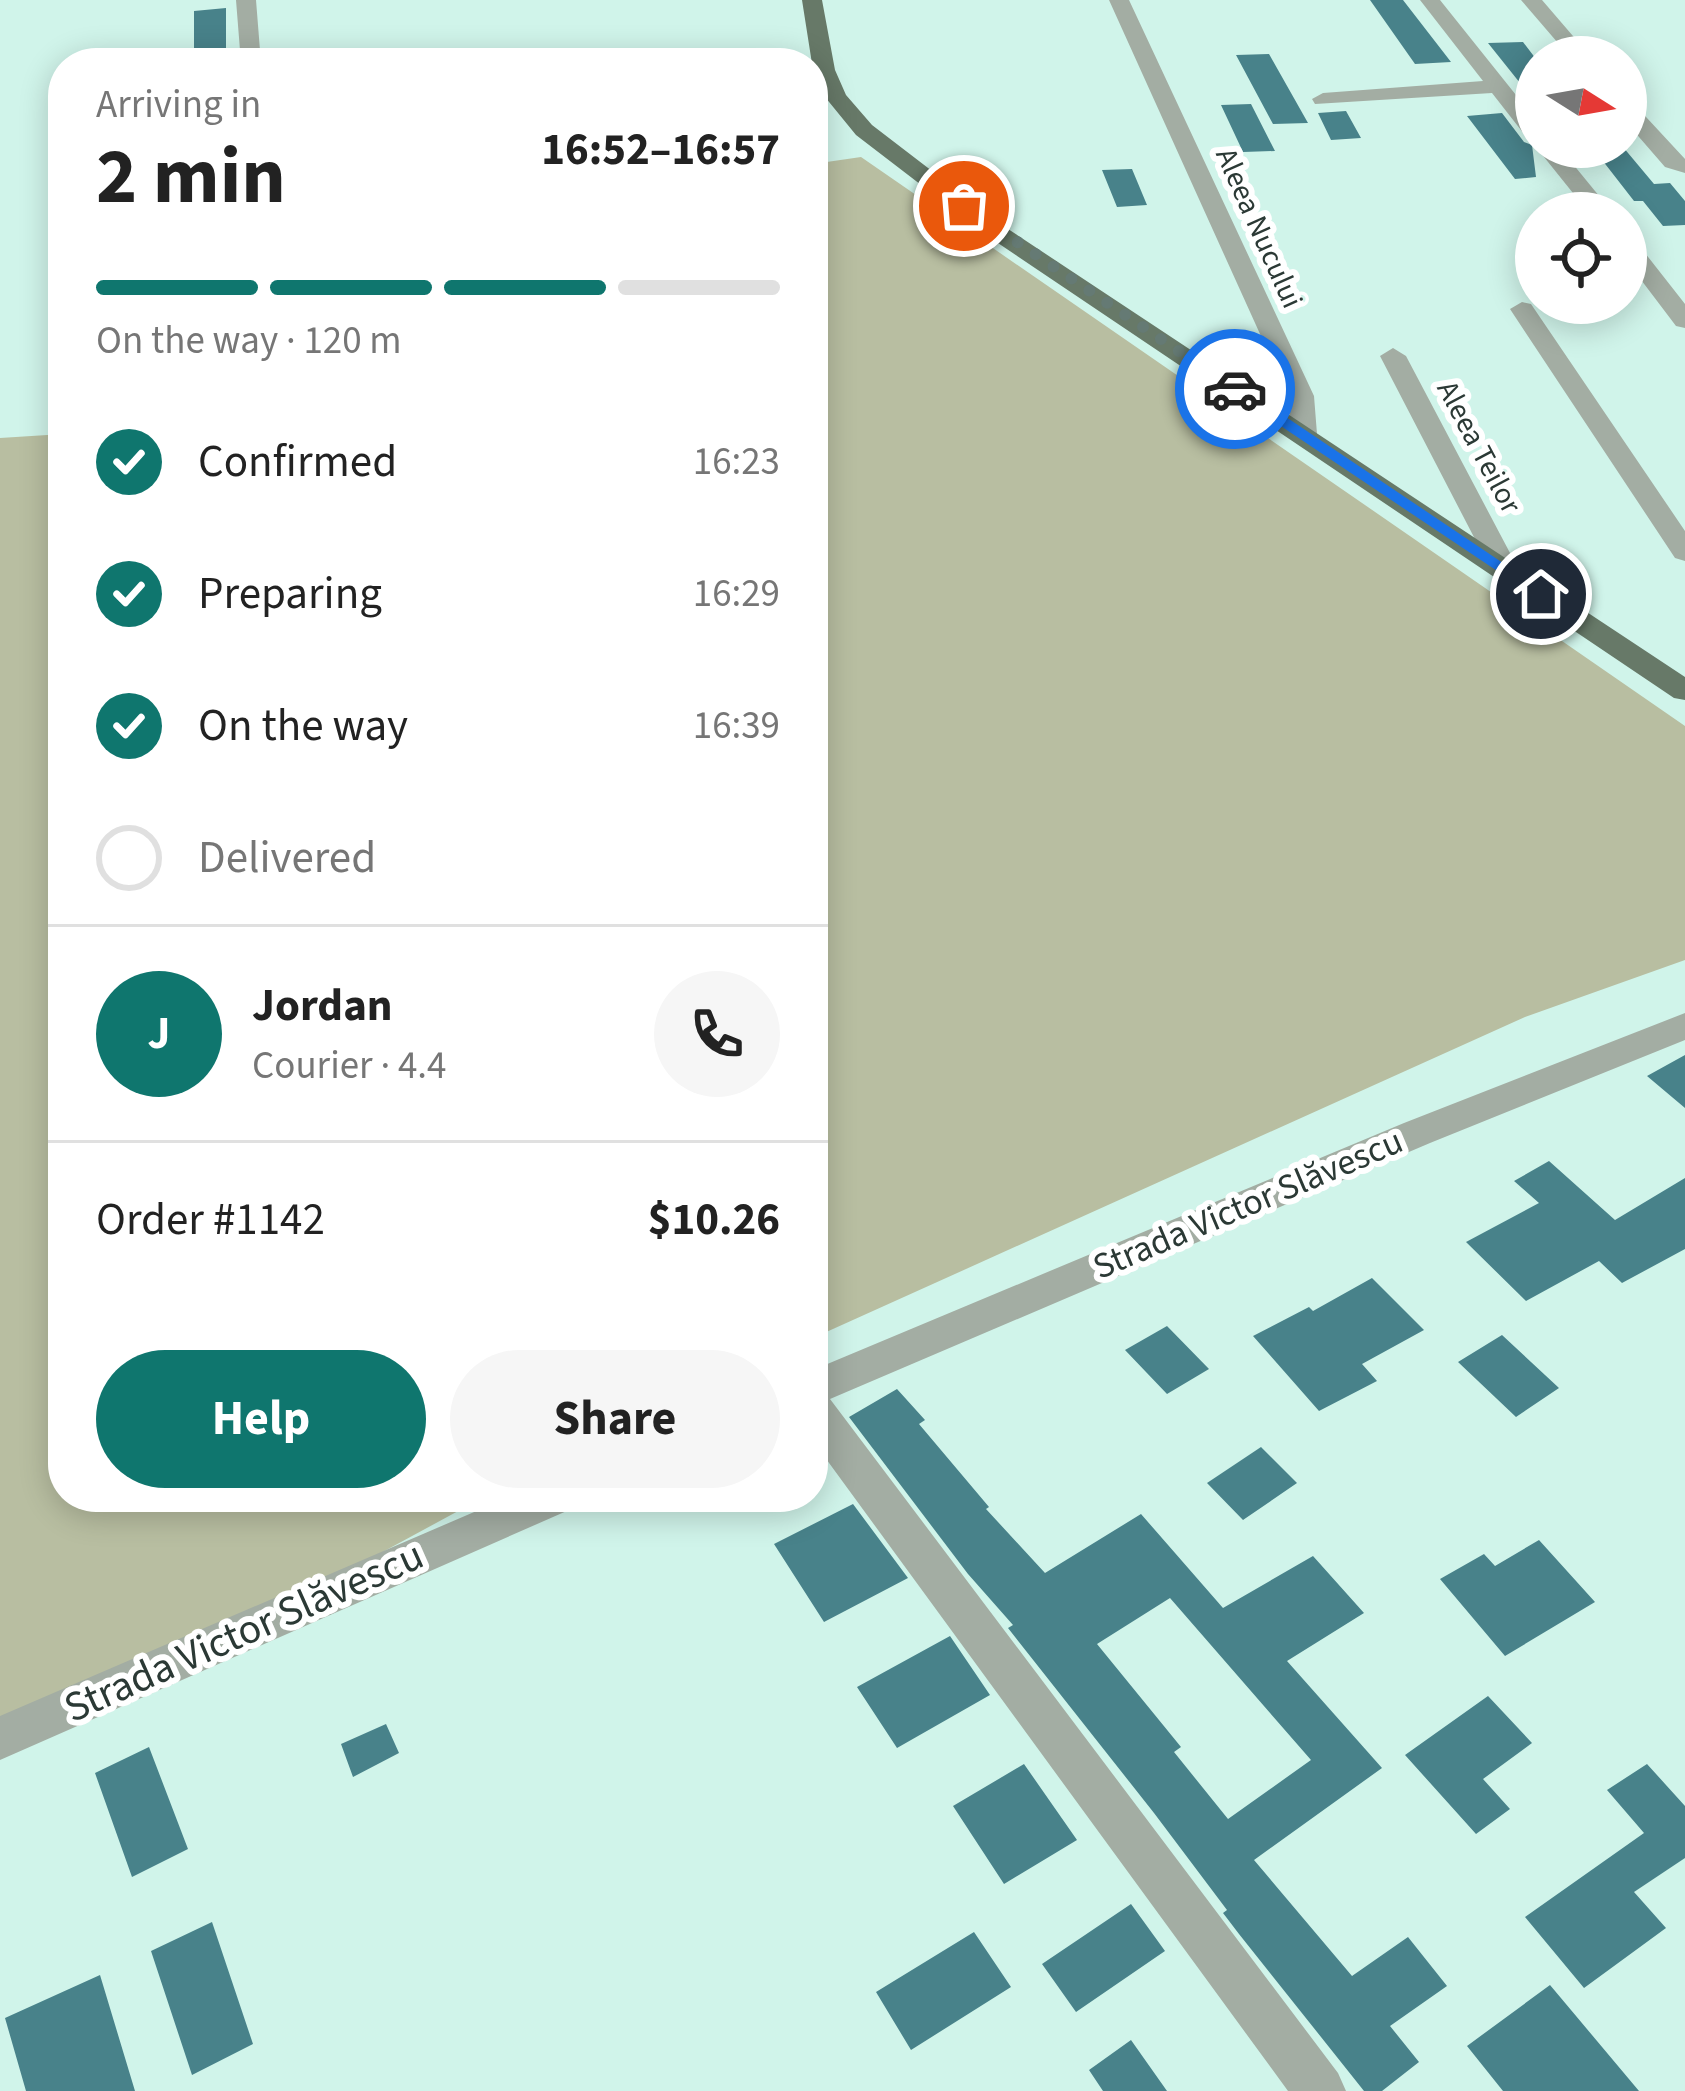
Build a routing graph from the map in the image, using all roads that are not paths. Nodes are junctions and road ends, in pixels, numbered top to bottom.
1 (246, 0) edge
2 (812, 0) edge
3 (1119, 0) edge
4 (1430, 0) edge
5 (1531, 0) edge
6 (1563, 36) edge
7 (250, 48) edge
8 (820, 48) edge
9 (828, 79) edge
10 (1497, 86) junction
11 (1323, 99) dead end
12 (1515, 108) edge
13 (1647, 133) edge
14 (1685, 166) edge
15 (1564, 168) edge
16 (1584, 192) edge
17 (1647, 271) edge
18 (1685, 321) edge
19 (1532, 324) edge
20 (1394, 356) dead end
21 (1304, 434) junction
22 (1685, 551) edge
23 (1505, 570) junction
24 (1685, 691) edge
25 (1685, 1026) edge
26 (828, 1382) edge
27 (828, 1429) edge
28 (520, 1512) edge
29 (0, 1738) edge
30 (1320, 2091) edge

1 - 7 street
2 - 8 main road
3 - 21 street, Aleea Nucului
4 - 10 street
5 - 6 street
9 - 21 main road
10 - 11 street
10 - 12 street
13 - 14 street
15 - 16 street
17 - 18 street
19 - 22 street
20 - 23 street, Aleea Teilor
21 - 23 main road
23 - 24 main road
25 - 26 street, Strada Victor Slăvescu
27 - 30 street
28 - 29 street, Strada Victor Slăvescu

